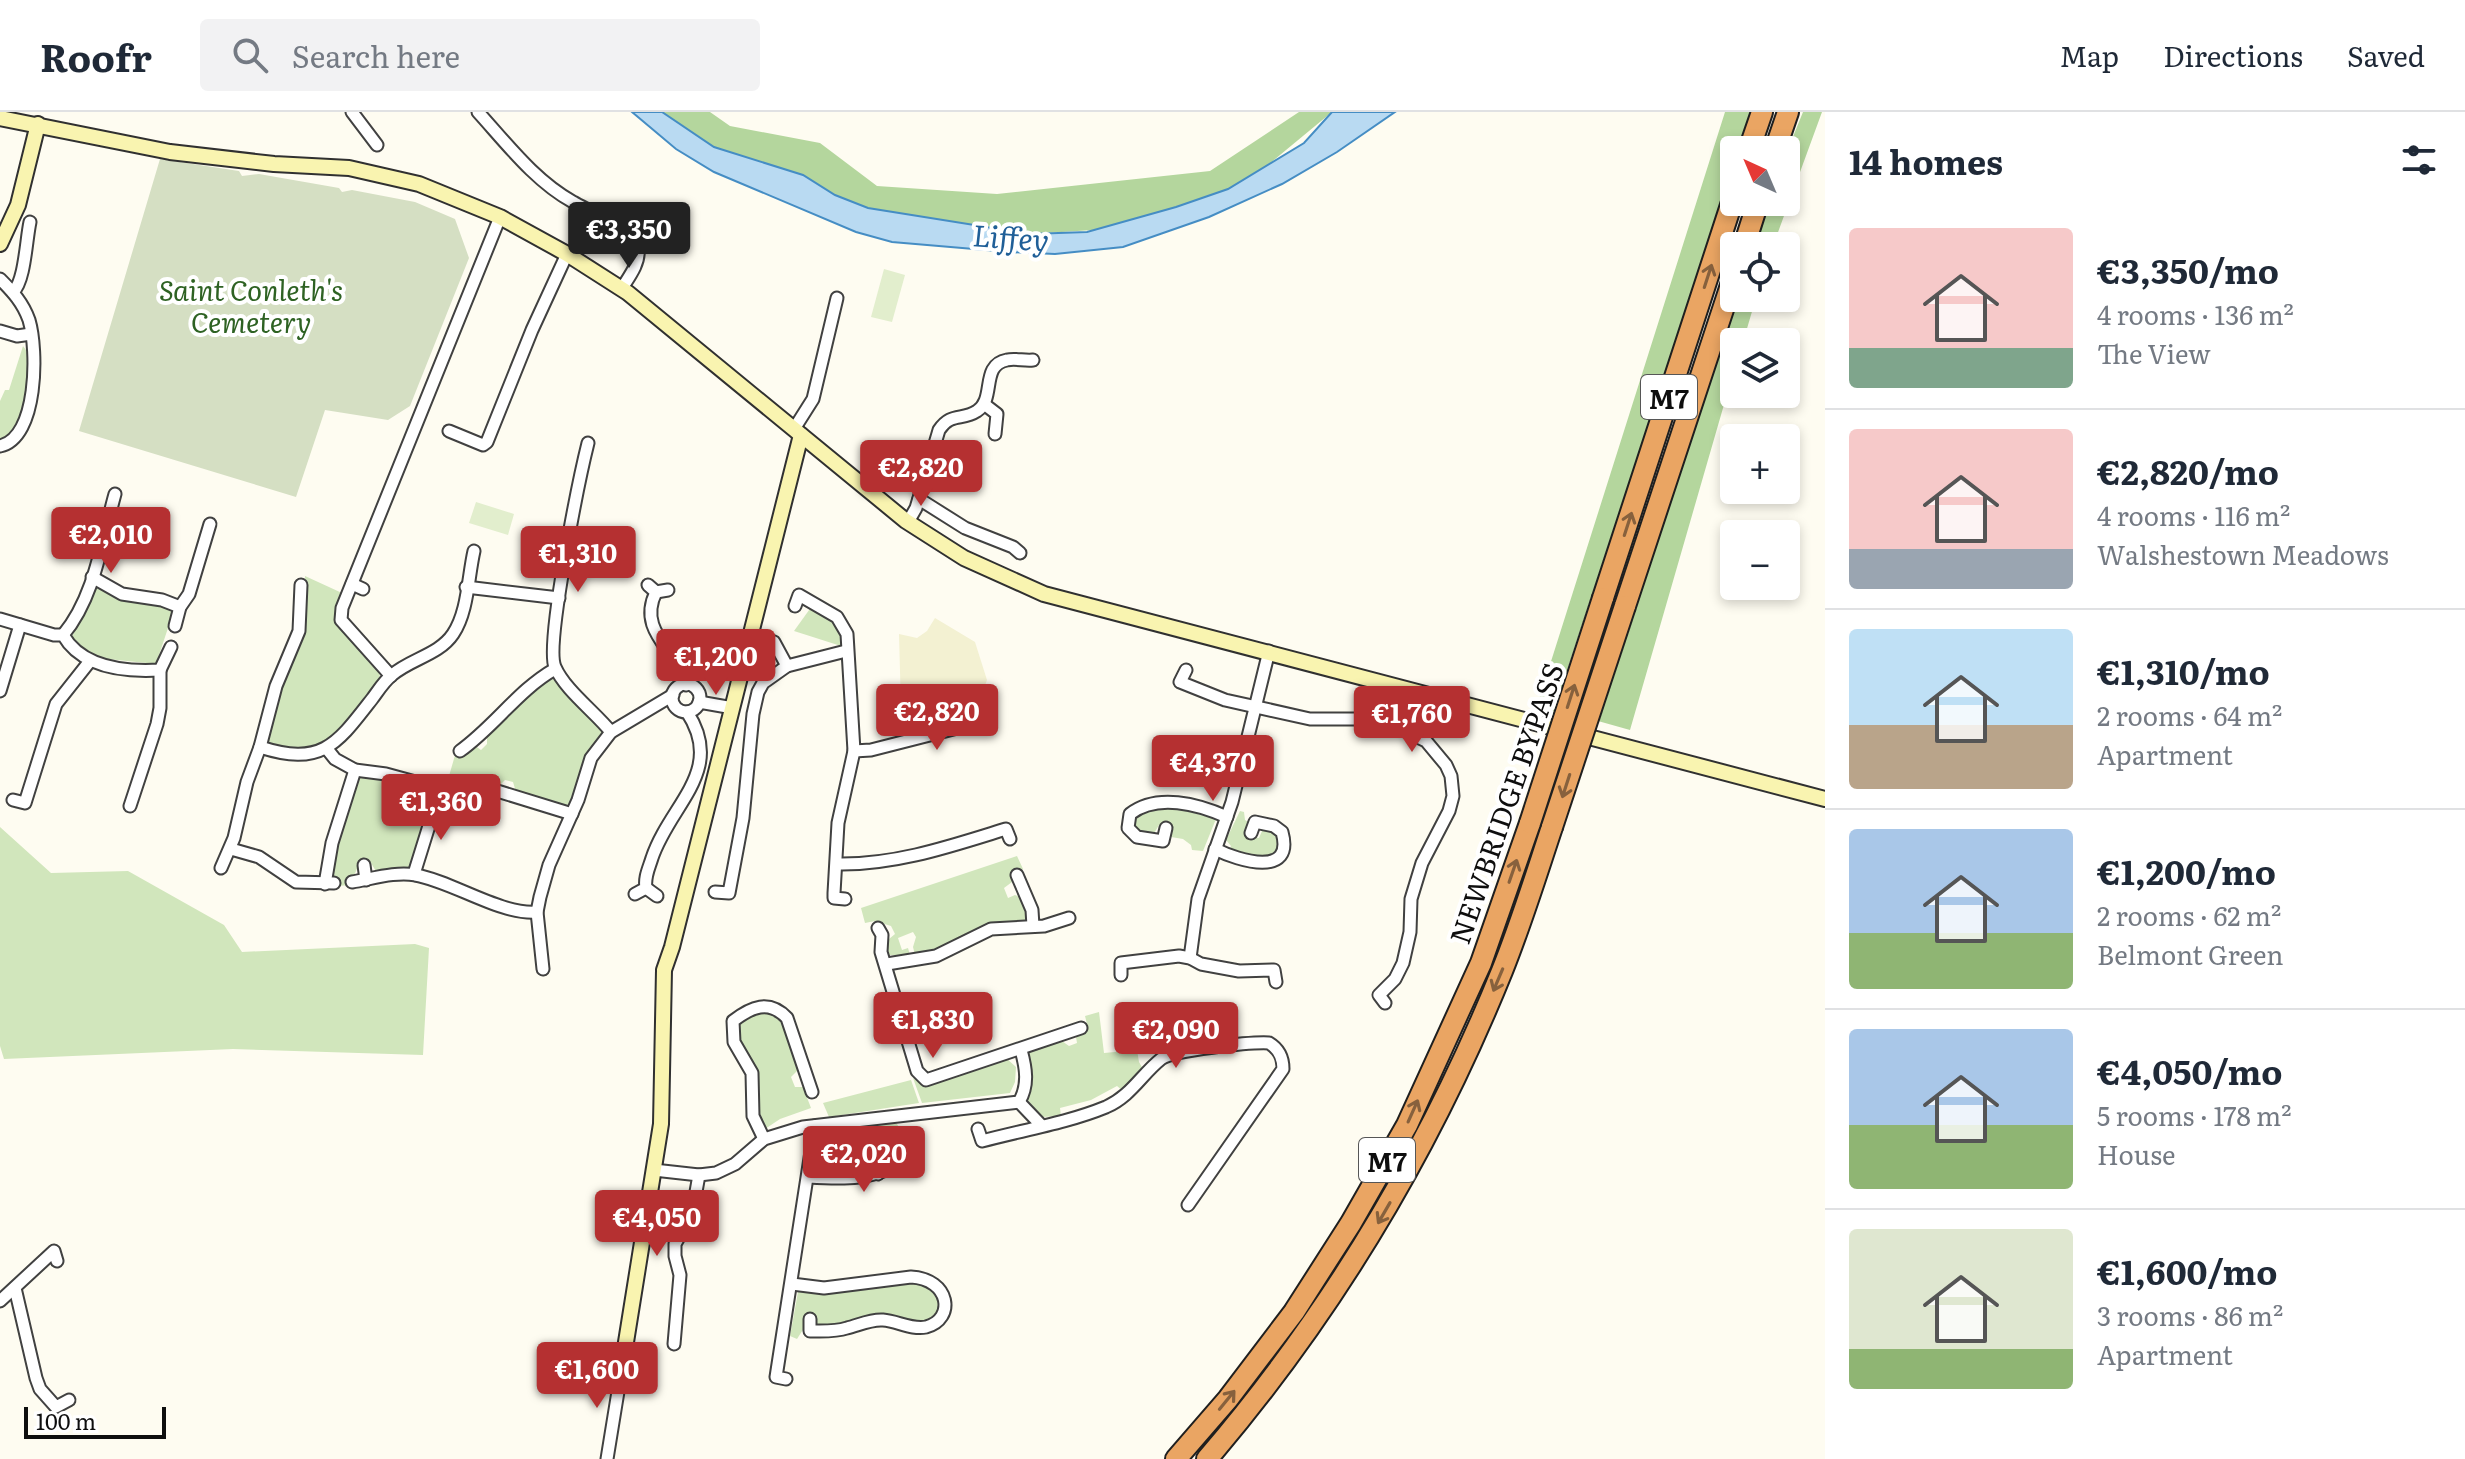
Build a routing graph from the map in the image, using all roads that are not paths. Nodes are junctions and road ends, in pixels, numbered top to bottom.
1 (352, 112) edge
2 (478, 112) edge
3 (1761, 115) edge
4 (0, 118) edge
5 (39, 118) edge
6 (1754, 136) edge
7 (377, 145) dead end
8 (1727, 216) edge
9 (500, 217) junction
10 (30, 222) dead end
11 (0, 244) edge
12 (567, 254) junction
13 (0, 279) edge
14 (622, 288) junction
15 (13, 292) junction
16 (837, 298) dead end
17 (1722, 312) edge
18 (0, 331) edge
19 (31, 334) junction
20 (1033, 360) dead end
21 (984, 404) junction
22 (449, 431) dead end
23 (798, 432) junction
24 (995, 434) dead end
25 (588, 443) dead end
26 (0, 446) edge
27 (115, 494) dead end
28 (919, 499) junction
29 (908, 522) junction
30 (210, 524) dead end
31 (474, 551) dead end
32 (1020, 553) dead end
33 (92, 577) junction
34 (301, 585) dead end
35 (466, 587) junction
36 (657, 589) dead end
37 (559, 598) junction
38 (795, 606) dead end
39 (180, 607) junction
40 (0, 619) edge
41 (20, 625) junction
42 (175, 626) dead end
43 (284, 627) dead end
44 (299, 631) junction
45 (752, 634) junction
46 (63, 635) junction
47 (171, 647) dead end
48 (846, 651) junction
49 (1269, 651) junction
50 (90, 661) junction
51 (4, 664) edge
52 (787, 666) junction
53 (555, 669) junction
54 (160, 670) junction
55 (1186, 670) dead end
56 (391, 676) junction
57 (686, 685) junction
58 (0, 691) edge
59 (673, 695) junction
60 (699, 702) junction
61 (1254, 706) junction
62 (733, 708) junction
63 (687, 712) junction
64 (975, 712) dead end
65 (611, 732) junction
66 (260, 747) junction
67 (327, 749) junction
68 (460, 751) dead end
69 (854, 751) junction
70 (355, 770) junction
71 (410, 782) junction
72 (430, 786) dead end
73 (503, 789) dead end
74 (406, 795) dead end
75 (1825, 799) edge
76 (13, 800) dead end
77 (437, 800) dead end
78 (130, 806) dead end
79 (418, 811) dead end
80 (572, 814) junction
81 (432, 815) junction
82 (1227, 817) junction
83 (1166, 828) dead end
84 (1251, 833) dead end
85 (1010, 839) dead end
86 (231, 849) junction
87 (1215, 849) junction
88 (838, 864) junction
89 (364, 865) dead end
90 (221, 868) dead end
91 (414, 874) junction
92 (366, 880) junction
93 (352, 882) dead end
94 (715, 892) dead end
95 (1008, 892) dead end
96 (657, 896) dead end
97 (845, 899) dead end
98 (537, 912) junction
99 (1069, 918) dead end
100 (1033, 926) junction
101 (883, 931) dead end
102 (1190, 958) junction
103 (887, 964) junction
104 (543, 969) dead end
105 (1121, 975) dead end
106 (1276, 982) dead end
107 (1385, 1003) dead end
108 (1074, 1035) dead end
109 (1021, 1050) junction
110 (812, 1092) dead end
111 (1019, 1102) junction
112 (1041, 1125) junction
113 (815, 1126) junction
114 (978, 1129) dead end
115 (764, 1139) junction
116 (904, 1159) dead end
117 (654, 1170) junction
118 (699, 1175) junction
119 (809, 1177) junction
120 (1188, 1205) dead end
121 (57, 1261) dead end
122 (792, 1284) junction
123 (15, 1288) junction
124 (0, 1301) edge
125 (810, 1319) dead end
126 (674, 1344) dead end
127 (622, 1367) joint
128 (786, 1379) dead end
129 (69, 1400) dead end
130 (607, 1459) edge
131 (1176, 1459) edge
132 (1207, 1459) edge

1 - 7 street
2 - 14 street
3 - 6 highway
4 - 5 main road
5 - 9 main road
5 - 11 main road
131 -> 8 highway, NEWBRIDGE BYPASS / M7, bridge
9 - 12 main road
9 - 56 street
10 - 15 street
12 - 14 main road
12 - 22 street
13 - 15 street
14 - 23 main road
15 - 19 street
16 - 23 street
17 -> 132 highway, NEWBRIDGE BYPASS / M7, bridge
18 - 19 street
19 - 26 street
20 - 21 street
21 - 24 street
21 - 28 street
23 - 29 main road
23 - 45 main road
25 - 37 street
27 - 33 street
28 - 29 street
28 - 32 street
29 - 49 main road
30 - 39 street
31 - 35 street
33 - 39 street
33 - 46 street
34 - 44 street
35 - 37 street
35 - 56 street
36 - 57 street
37 - 53 street
38 - 48 street
39 - 42 street
40 - 41 street
41 - 46 street
41 - 51 street
43 - 44 street
44 - 66 street
45 - 52 street
45 - 62 main road
46 - 50 street
47 - 54 street
48 - 52 street
48 - 69 street
49 - 61 street
49 - 75 main road
50 - 54 street
50 - 76 street
51 - 58 street
52 - 94 street
53 - 65 street
53 - 68 street
54 - 78 street
55 - 61 street
56 - 67 street
57 - 59 street
57 - 60 street
59 - 63 street
59 - 65 street
60 - 62 street
60 - 63 street
61 - 82 street
61 - 107 street
62 - 117 main road
63 - 96 street
64 - 69 street
65 - 80 street
66 - 67 street
66 - 86 street
67 - 70 street
69 - 88 street
70 - 71 street
70 - 86 street
71 - 72 street
71 - 74 street
73 - 80 street
77 - 81 street
79 - 81 street
80 - 98 street
81 - 91 street
82 - 83 street
82 - 87 street
84 - 87 street
85 - 88 street
86 - 90 street
87 - 102 street
88 - 97 street
89 - 92 street
91 - 92 street
91 - 98 street
92 - 93 street
95 - 100 street
98 - 104 street
99 - 100 street
100 - 103 street
101 - 103 street
102 - 105 street
102 - 106 street
103 - 109 street
108 - 109 street
109 - 111 street
110 - 115 street
111 - 112 street
111 - 113 street
112 - 114 street
112 - 120 street
113 - 115 street
113 - 119 street
115 - 118 street
116 - 119 street
117 - 118 street
117 - 127 main road
118 - 126 street
119 - 122 street
121 - 123 street
122 - 125 street
122 - 128 street
123 - 124 street
123 - 129 street
127 - 130 street

